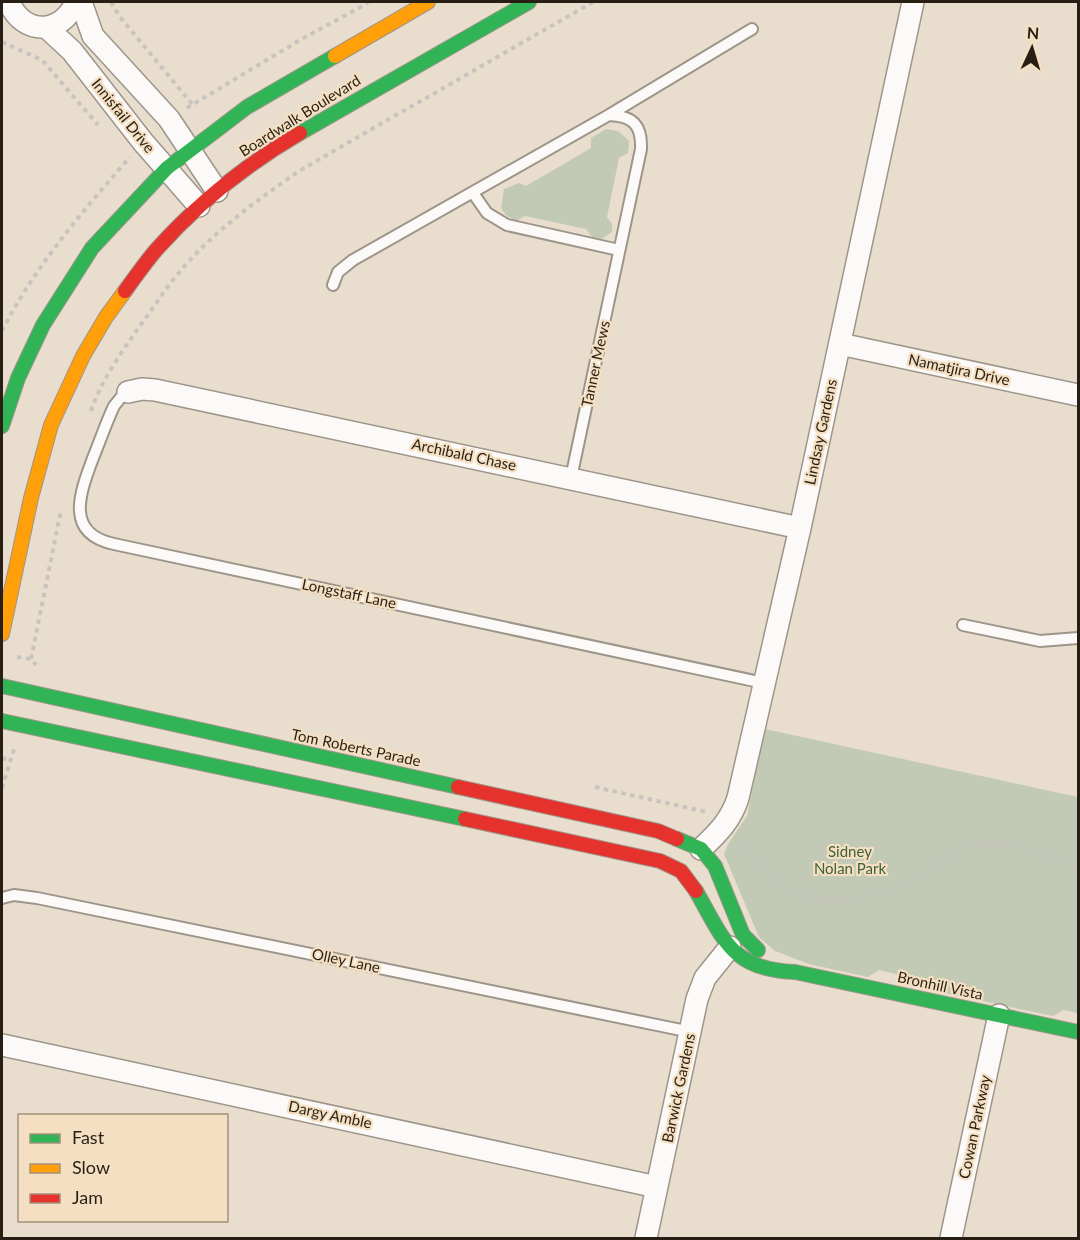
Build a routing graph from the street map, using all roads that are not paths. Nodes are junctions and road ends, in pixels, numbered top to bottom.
1 (76, 2) edge
2 (81, 2) edge
3 (428, 2) edge
4 (529, 2) edge
5 (913, 2) edge
6 (8, 4) edge
7 (46, 27) junction
8 (752, 28) dead end
9 (609, 115) junction
10 (190, 149) junction
11 (167, 168) junction
12 (217, 191) junction
13 (473, 193) junction
14 (199, 206) junction
15 (619, 250) junction
16 (333, 285) dead end
17 (840, 344) junction
18 (128, 392) joint
19 (1078, 395) edge
20 (2, 426) edge
21 (571, 478) junction
22 (800, 528) junction
23 (963, 625) dead end
24 (2, 634) edge
25 (1078, 638) edge
26 (765, 683) junction
27 (2, 686) edge
28 (2, 721) edge
29 (351, 779) junction
30 (691, 860) junction
31 (2, 898) edge
32 (737, 941) junction
33 (999, 1015) junction
34 (691, 1032) junction
35 (1078, 1032) edge
36 (2, 1045) edge
37 (657, 1187) junction
38 (646, 1239) edge
39 (951, 1239) edge

1 - 7 street
2 - 10 street, Innisfail Drive
3 - 10 street
4 - 12 street, Boardwalk Boulevard
5 - 17 street, Lindsay Gardens
6 - 7 street
7 - 11 street, Innisfail Drive
8 - 9 lane
9 - 13 lane
9 - 15 lane, Tanner Mews
10 - 11 street
10 - 12 street, Innisfail Drive
11 - 14 street, Innisfail Drive
11 - 20 street
12 - 14 street, Boardwalk Boulevard
13 - 15 lane
13 - 16 lane
14 - 24 street, Boardwalk Boulevard
15 - 21 lane, Tanner Mews
17 - 19 street, Namatjira Drive
17 - 22 street, Lindsay Gardens
18 - 21 street, Archibald Chase
18 - 26 lane, Longstaff Lane
21 - 22 street, Archibald Chase
22 - 26 street, Lindsay Gardens
23 - 25 lane
26 - 30 street, Lindsay Gardens
27 - 29 street, Tom Roberts Parade
28 - 29 street, Tom Roberts Parade
29 - 30 street, Tom Roberts Parade
29 - 30 street, Tom Roberts Parade
30 - 32 street, Bronhill Vista
30 - 32 street, Bronhill Vista
31 - 34 lane, Olley Lane
32 - 33 street, Bronhill Vista
32 - 34 street, Barwick Gardens
33 - 35 street, Bronhill Vista
33 - 39 street, Cowan Parkway
34 - 37 street, Barwick Gardens
36 - 37 street, Dargy Amble
37 - 38 street, Barwick Gardens

